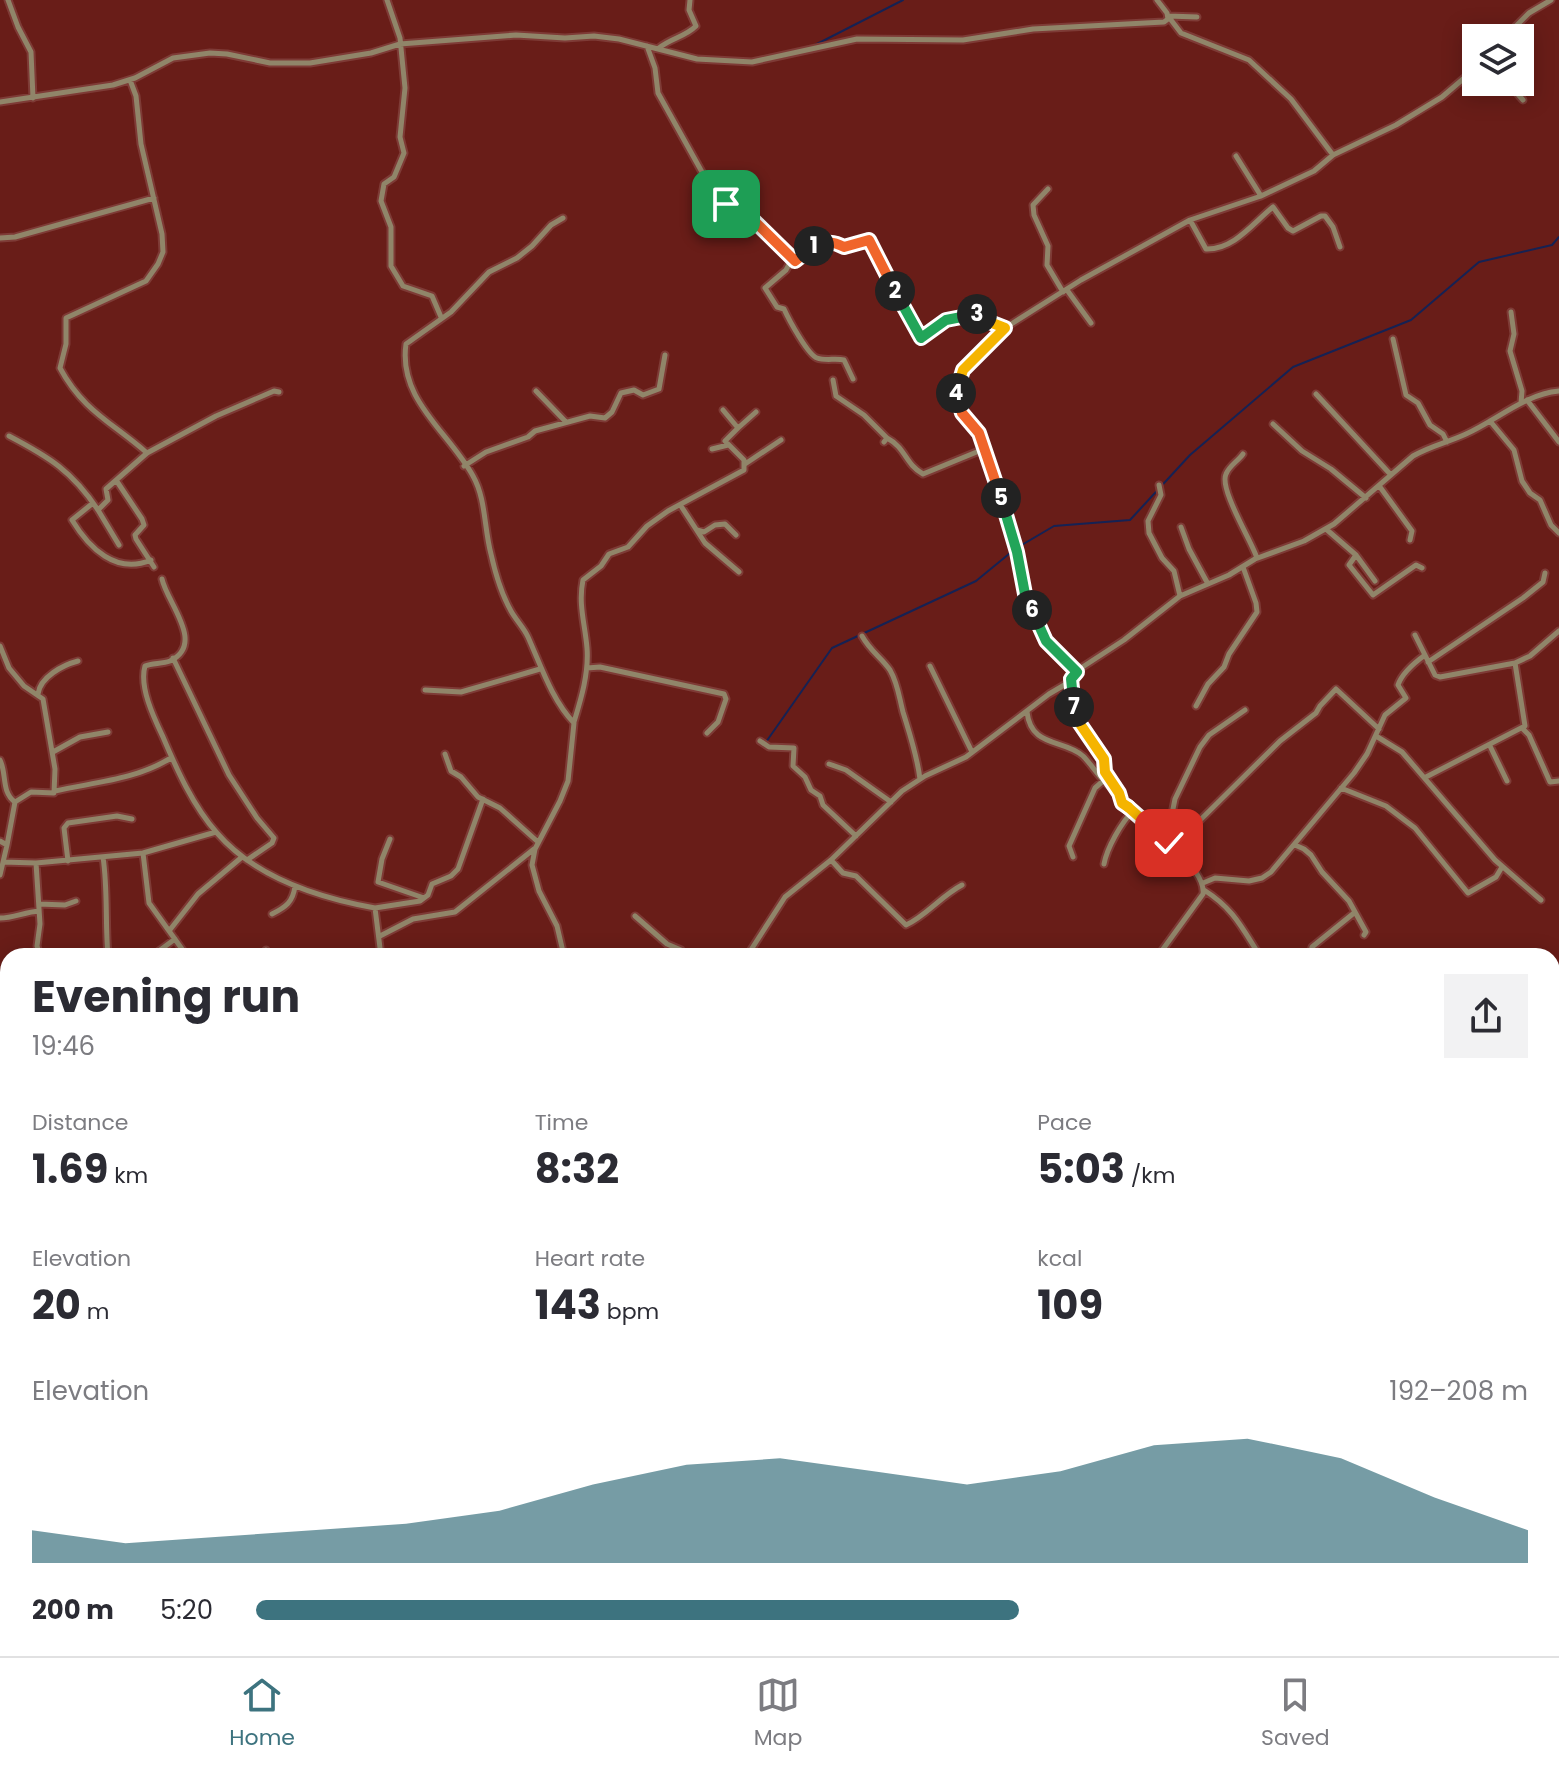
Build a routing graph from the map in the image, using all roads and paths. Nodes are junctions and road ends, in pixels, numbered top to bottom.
1 (8, 0) edge
2 (387, 0) edge
3 (690, 0) edge
4 (1157, 0) edge
5 (1551, 0) edge
6 (1168, 16) junction
7 (1197, 17) dead end
8 (1518, 24) edge
9 (400, 44) junction
10 (647, 46) junction
11 (659, 49) junction
12 (130, 80) junction
13 (1462, 80) edge
14 (1519, 96) edge
15 (33, 98) junction
16 (1523, 100) dead end
17 (0, 102) edge
18 (1333, 155) junction
19 (1236, 156) dead end
20 (1048, 189) dead end
21 (1261, 196) junction
22 (154, 198) junction
23 (563, 218) dead end
24 (1190, 220) junction
25 (0, 238) edge
26 (1340, 247) dead end
27 (792, 259) junction
28 (1065, 291) junction
29 (1511, 312) dead end
30 (441, 317) junction
31 (1091, 323) dead end
32 (1005, 328) junction
33 (1393, 339) dead end
34 (665, 355) dead end
35 (853, 379) dead end
36 (833, 380) dead end
37 (536, 391) dead end
38 (1559, 391) edge
39 (279, 392) dead end
40 (1316, 394) dead end
41 (1527, 400) junction
42 (1521, 404) junction
43 (723, 410) dead end
44 (756, 412) dead end
45 (565, 421) junction
46 (1490, 421) junction
47 (1273, 424) dead end
48 (738, 428) junction
49 (9, 436) dead end
50 (781, 440) dead end
51 (1447, 442) junction
52 (1559, 442) edge
53 (729, 445) junction
54 (712, 449) dead end
55 (984, 449) junction
56 (147, 453) junction
57 (1243, 454) dead end
58 (745, 464) junction
59 (464, 466) junction
60 (1391, 475) junction
61 (116, 480) junction
62 (1159, 485) dead end
63 (1380, 487) junction
64 (1366, 498) junction
65 (93, 503) junction
66 (681, 506) junction
67 (98, 510) junction
68 (1181, 527) dead end
69 (695, 528) junction
70 (1326, 529) junction
71 (1559, 533) edge
72 (736, 535) dead end
73 (1410, 540) dead end
74 (119, 545) dead end
75 (1356, 555) junction
76 (1257, 558) junction
77 (151, 560) junction
78 (154, 567) dead end
79 (1243, 567) junction
80 (1422, 568) dead end
81 (739, 572) dead end
82 (1545, 573) dead end
83 (162, 579) dead end
84 (1375, 581) dead end
85 (1208, 584) junction
86 (1180, 596) junction
87 (1559, 631) edge
88 (1415, 635) dead end
89 (862, 636) dead end
90 (0, 646) edge
91 (1425, 655) junction
92 (173, 658) junction
93 (78, 661) dead end
94 (1428, 662) junction
95 (1515, 663) junction
96 (930, 666) dead end
97 (587, 668) junction
98 (540, 669) junction
99 (1077, 672) junction
100 (1071, 679) junction
101 (1063, 686) junction
102 (425, 690) dead end
103 (1072, 691) junction
104 (38, 694) junction
105 (1196, 706) dead end
106 (1245, 710) dead end
107 (1026, 711) junction
108 (574, 723) junction
109 (1522, 728) junction
110 (1379, 729) junction
111 (108, 732) dead end
112 (707, 733) dead end
113 (1376, 736) junction
114 (760, 741) dead end
115 (1490, 746) junction
116 (53, 752) junction
117 (972, 752) junction
118 (445, 754) dead end
119 (171, 758) junction
120 (0, 760) edge
121 (829, 764) dead end
122 (1426, 777) junction
123 (920, 779) junction
124 (1103, 781) junction
125 (1507, 781) dead end
126 (1559, 781) edge
127 (2, 784) edge
128 (1341, 788) junction
129 (1116, 790) junction
130 (55, 791) junction
131 (483, 799) junction
132 (15, 802) junction
133 (891, 802) junction
134 (1133, 811) junction
135 (132, 819) dead end
136 (216, 832) junction
137 (1159, 832) junction
138 (856, 836) junction
139 (390, 839) dead end
140 (0, 841) edge
141 (538, 842) junction
142 (7, 845) junction
143 (1295, 845) junction
144 (1173, 847) junction
145 (535, 849) junction
146 (143, 853) junction
147 (103, 857) junction
148 (1073, 857) dead end
149 (244, 858) junction
150 (831, 860) junction
151 (68, 861) junction
152 (3, 862) junction
153 (36, 863) junction
154 (1104, 864) dead end
155 (1502, 867) junction
156 (0, 875) edge
157 (962, 885) dead end
158 (295, 886) junction
159 (1203, 887) junction
160 (425, 898) junction
161 (1541, 900) dead end
162 (76, 901) dead end
163 (39, 908) junction
164 (375, 908) junction
165 (1354, 913) junction
166 (272, 914) dead end
167 (635, 916) dead end
168 (0, 918) edge
169 (169, 931) junction
170 (1364, 935) dead end
171 (380, 937) junction
172 (175, 939) junction
173 (38, 948) edge
174 (107, 948) edge
175 (163, 948) edge
176 (181, 948) edge
177 (381, 948) edge
178 (562, 948) edge
179 (676, 948) edge
180 (752, 948) edge
181 (1163, 948) edge
182 (1256, 948) edge
183 (1312, 948) edge

1 - 15 street
2 - 9 street
3 - 11 street
4 - 6 street
5 - 8 street
6 - 7 street
6 - 11 street
6 - 18 street
9 - 10 street
9 - 12 street
9 - 30 street
10 - 11 street
10 - 27 street
12 - 15 street
12 - 22 street
13 - 18 street
14 - 16 street
15 - 17 street
18 - 21 street
19 - 21 street
20 - 28 street
21 - 24 street
22 - 25 street
22 - 56 street
23 - 30 street
24 - 26 street
24 - 28 street
27 - 32 street
27 - 35 street
28 - 31 street
28 - 32 street
29 - 42 street
30 - 59 street
32 - 55 street
33 - 51 street
34 - 45 street
36 - 55 street
37 - 45 street
38 - 41 street
39 - 56 street
40 - 60 street
41 - 42 street
41 - 52 street
42 - 46 street
43 - 48 street
44 - 48 street
45 - 59 street
46 - 51 street
46 - 71 street
47 - 64 street
48 - 53 street
49 - 65 street
50 - 58 street
51 - 60 street
53 - 54 street
53 - 58 street
55 - 99 street
56 - 61 street
57 - 76 street
58 - 66 street
59 - 98 street
60 - 63 street
61 - 67 street
61 - 77 street
62 - 86 street
63 - 64 street
63 - 73 street
64 - 70 street
65 - 67 street
65 - 77 street
66 - 69 street
66 - 97 street
67 - 74 street
68 - 85 street
69 - 72 street
69 - 81 street
70 - 75 street
70 - 76 street
75 - 80 street
75 - 84 street
76 - 79 street
77 - 78 street
79 - 85 street
79 - 105 street
82 - 94 street
83 - 92 street
85 - 86 street
86 - 99 street
87 - 95 street
88 - 91 street
89 - 123 street
90 - 104 street
91 - 94 street
91 - 110 street
92 - 119 street
92 - 149 street
93 - 104 street
94 - 95 street
95 - 109 street
96 - 117 street
97 - 108 street
97 - 112 street
98 - 102 street
98 - 108 street
99 - 100 street
100 - 101 street
100 - 103 street
101 - 103 street
101 - 107 street
103 - 129 street
104 - 116 street
106 - 137 street
107 - 117 street
107 - 124 street
108 - 141 street
109 - 115 street
109 - 126 street
110 - 113 street
110 - 144 street
111 - 116 street
113 - 122 street
113 - 128 street
114 - 138 street
115 - 122 street
115 - 125 street
116 - 130 street
117 - 123 street
118 - 131 street
119 - 130 street
119 - 136 street
120 - 127 street
121 - 133 street
122 - 155 street
123 - 133 street
124 - 129 street
124 - 148 street
127 - 132 street
128 - 143 street
128 - 155 street
129 - 134 street
130 - 132 street
131 - 141 street
131 - 160 street
132 - 142 street
133 - 138 street
134 - 137 street
134 - 154 street
135 - 151 street
136 - 146 street
136 - 149 street
137 - 144 street
138 - 150 street
139 - 160 street
140 - 142 street
141 - 145 street
142 - 152 street
143 - 159 street
143 - 165 street
144 - 159 street
145 - 171 street
145 - 178 street
146 - 147 street
146 - 169 street
147 - 151 street
147 - 174 street
149 - 158 street
149 - 169 street
150 - 157 street
150 - 180 street
151 - 153 street
152 - 153 street
152 - 156 street
153 - 163 street
155 - 161 street
158 - 164 street
158 - 166 street
159 - 181 street
159 - 182 street
160 - 164 street
162 - 163 street
163 - 168 street
163 - 173 street
164 - 171 street
165 - 170 street
165 - 183 street
167 - 179 street
169 - 172 street
171 - 177 street
172 - 175 street
172 - 176 street

